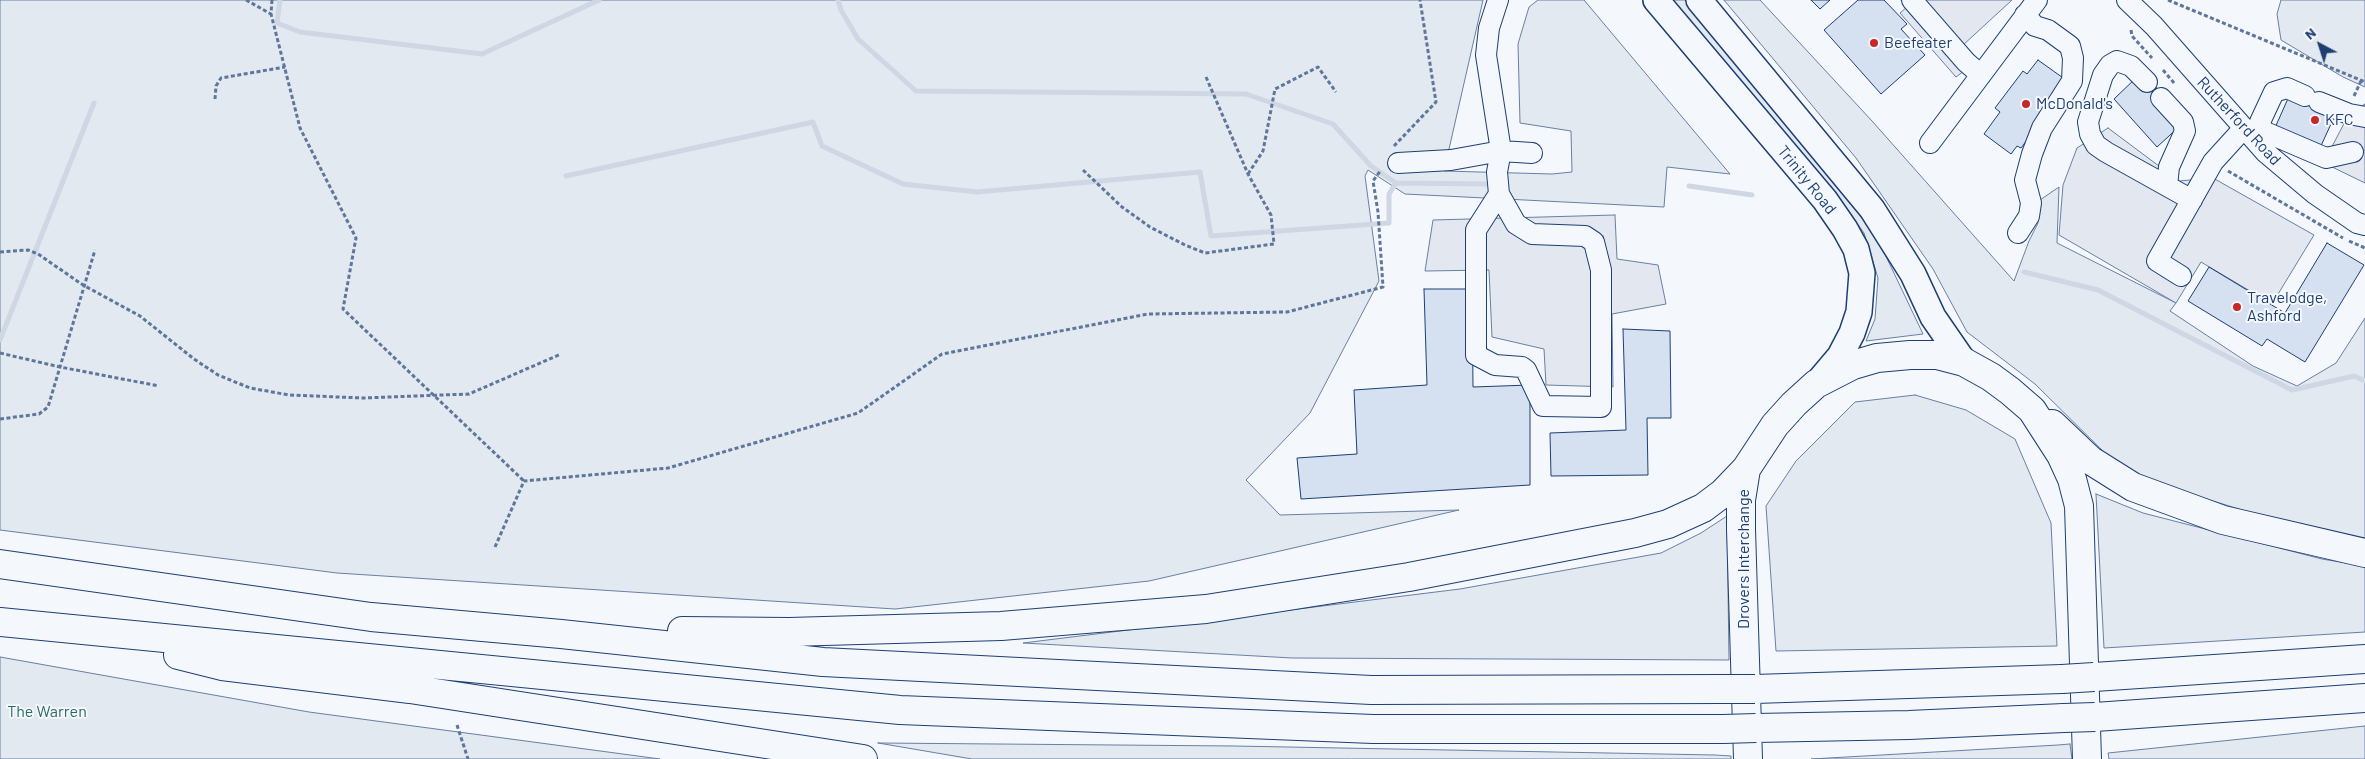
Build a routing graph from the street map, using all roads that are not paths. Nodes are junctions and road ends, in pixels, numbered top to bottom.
1 (1498, 0) edge
2 (1656, 0) edge
3 (1699, 0) edge
4 (1912, 0) edge
5 (2127, 0) edge
6 (2033, 14) edge
7 (1981, 75) junction
8 (2147, 82) dead end
9 (2161, 98) dead end
10 (2365, 117) edge
11 (2243, 129) junction
12 (1930, 143) dead end
13 (1501, 152) junction
14 (2353, 152) dead end
15 (1532, 153) dead end
16 (1390, 160) road end
17 (2167, 186) junction
18 (1499, 194) junction
19 (2192, 200) junction
20 (2365, 226) edge
21 (2018, 233) dead end
22 (2181, 276) dead end
23 (1964, 362) junction
24 (1816, 384) junction
25 (2032, 410) junction
26 (1746, 469) junction
27 (2365, 553) edge
28 (0, 564) edge
29 (0, 622) edge
30 (81, 632) junction
31 (561, 634) junction
32 (2365, 659) edge
33 (2365, 698) edge
34 (864, 759) edge
35 (1748, 759) edge
36 (2087, 759) edge

1 - 13 street
2 - 24 main road, Trinity Road
3 - 23 main road, Trinity Road
4 - 7 street
5 - 11 street, Rutherford Road
6 - 7 street
6 - 21 street
7 - 12 street
8 - 17 street
9 - 17 street
10 - 14 street
11 - 19 street
11 - 20 street, Rutherford Road
13 - 15 street
13 - 16 street
13 - 18 street
17 - 19 street
18 - 18 street
19 - 22 street
23 - 24 highway, Drovers Interchange
23 - 25 highway, Drovers Interchange
24 - 26 highway, Drovers Interchange
25 - 27 highway
25 - 36 highway, Drovers Interchange
26 - 31 highway
26 - 35 highway, Drovers Interchange
28 - 31 highway
29 - 30 highway
30 - 33 highway, bridge
30 - 34 highway
31 - 32 highway, bridge

